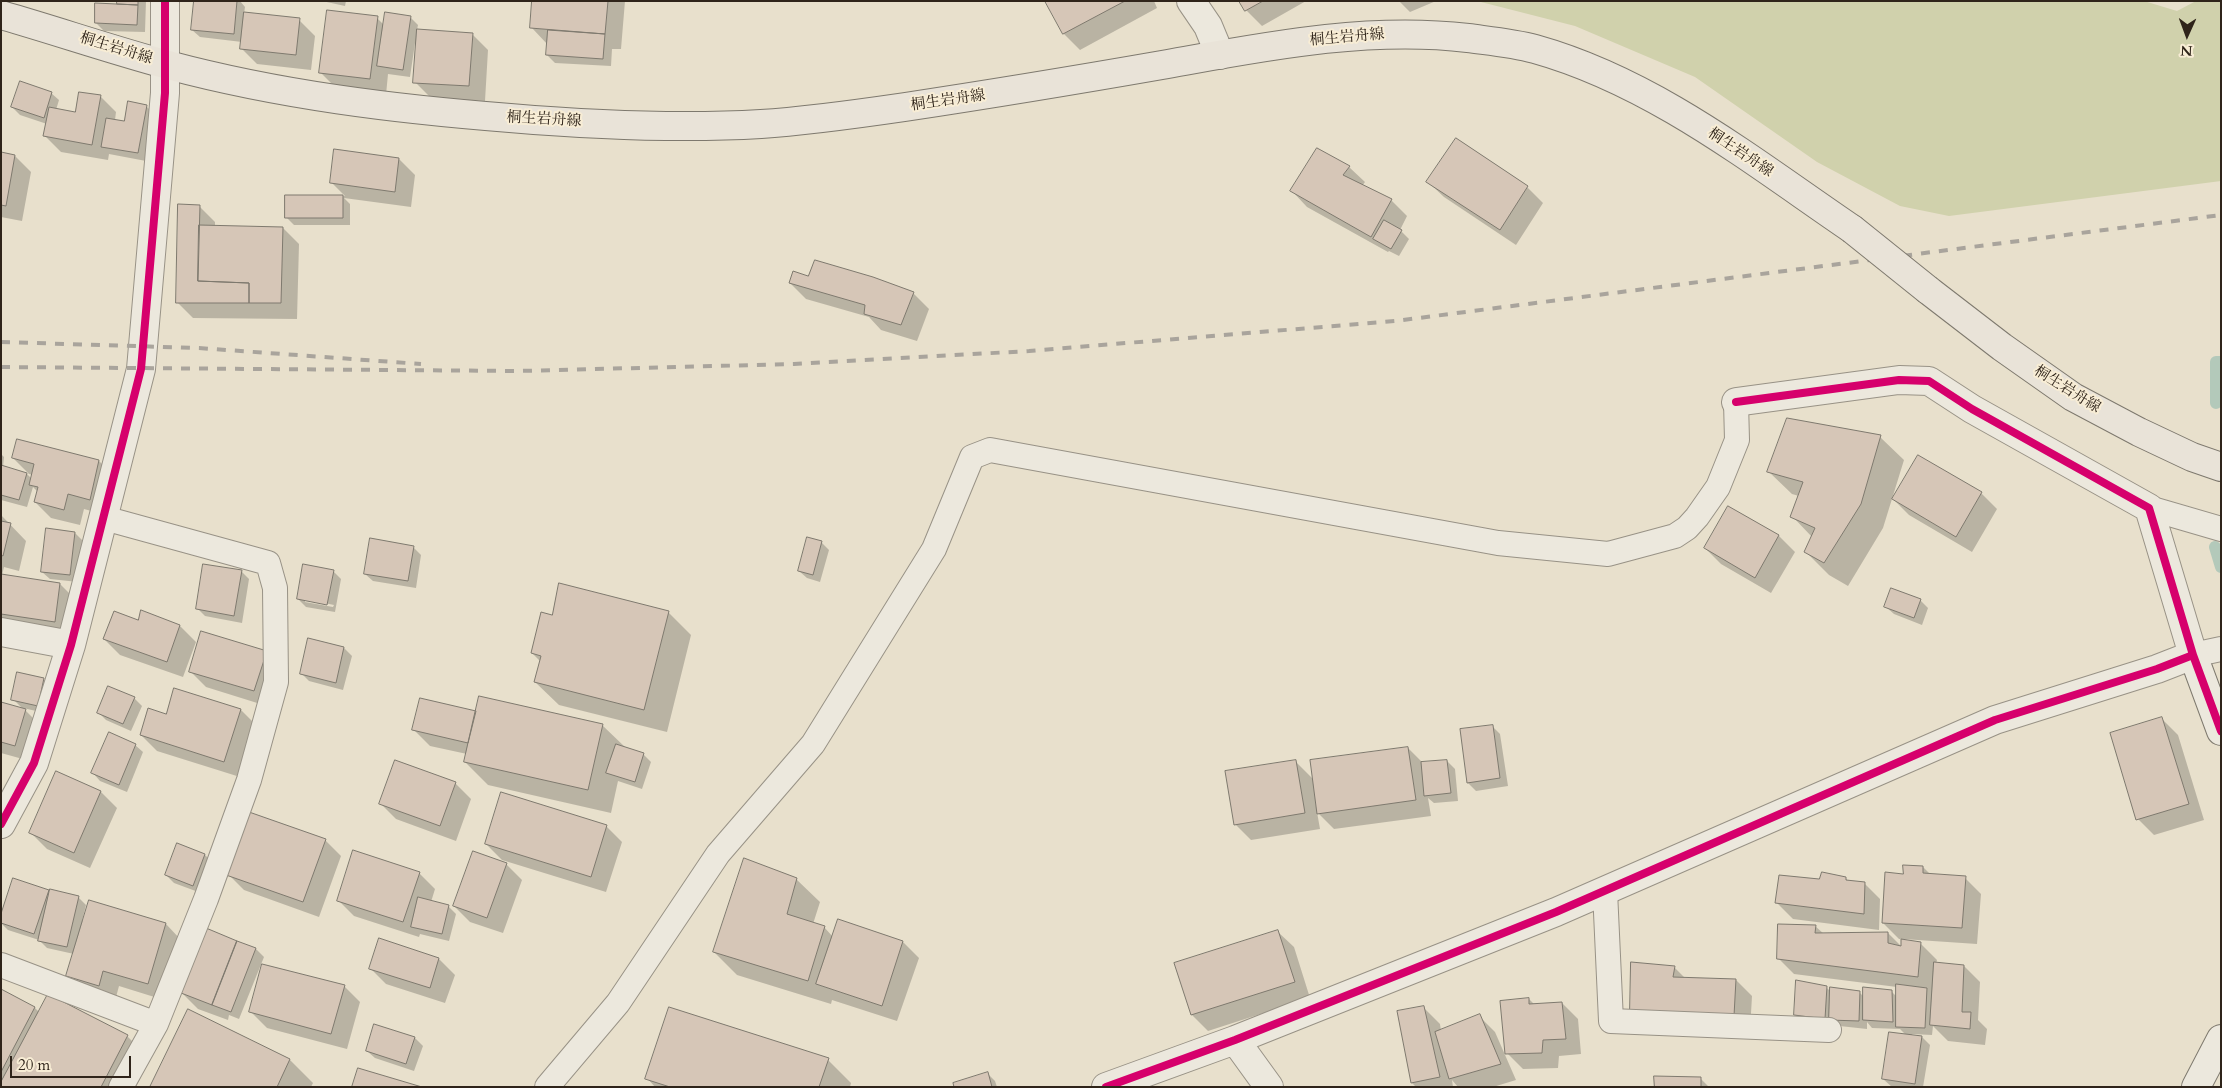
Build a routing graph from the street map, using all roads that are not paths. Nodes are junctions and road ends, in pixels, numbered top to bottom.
1 (166, 1) edge
2 (1191, 1) edge
3 (1, 15) edge
4 (1220, 55) junction
5 (166, 65) junction
6 (1736, 402) joint
7 (2221, 467) edge
8 (2150, 508) junction
9 (104, 518) junction
10 (2221, 529) edge
11 (1, 632) edge
12 (71, 645) junction
13 (2221, 649) edge
14 (2193, 655) junction
15 (2221, 730) edge
16 (1, 824) edge
17 (1605, 891) junction
18 (1, 965) edge
19 (156, 1024) junction
20 (1829, 1030) dead end
21 (2221, 1039) edge
22 (1235, 1040) junction
23 (121, 1087) edge
24 (547, 1087) edge
25 (1106, 1087) edge
26 (1269, 1087) edge
27 (2196, 1087) edge

1 - 5 street
2 - 4 street
3 - 5 main road, 桐生岩舟線
4 - 5 main road, 桐生岩舟線
4 - 7 main road, 桐生岩舟線, bridge
5 - 9 street
6 - 8 street
6 - 24 lane
8 - 10 lane
8 - 14 street
9 - 12 street
9 - 19 lane
11 - 12 street
12 - 16 street
13 - 14 lane
14 - 15 street
14 - 17 street
17 - 20 lane
17 - 22 street
18 - 19 lane
19 - 23 lane
21 - 27 street
22 - 25 street
22 - 26 street

